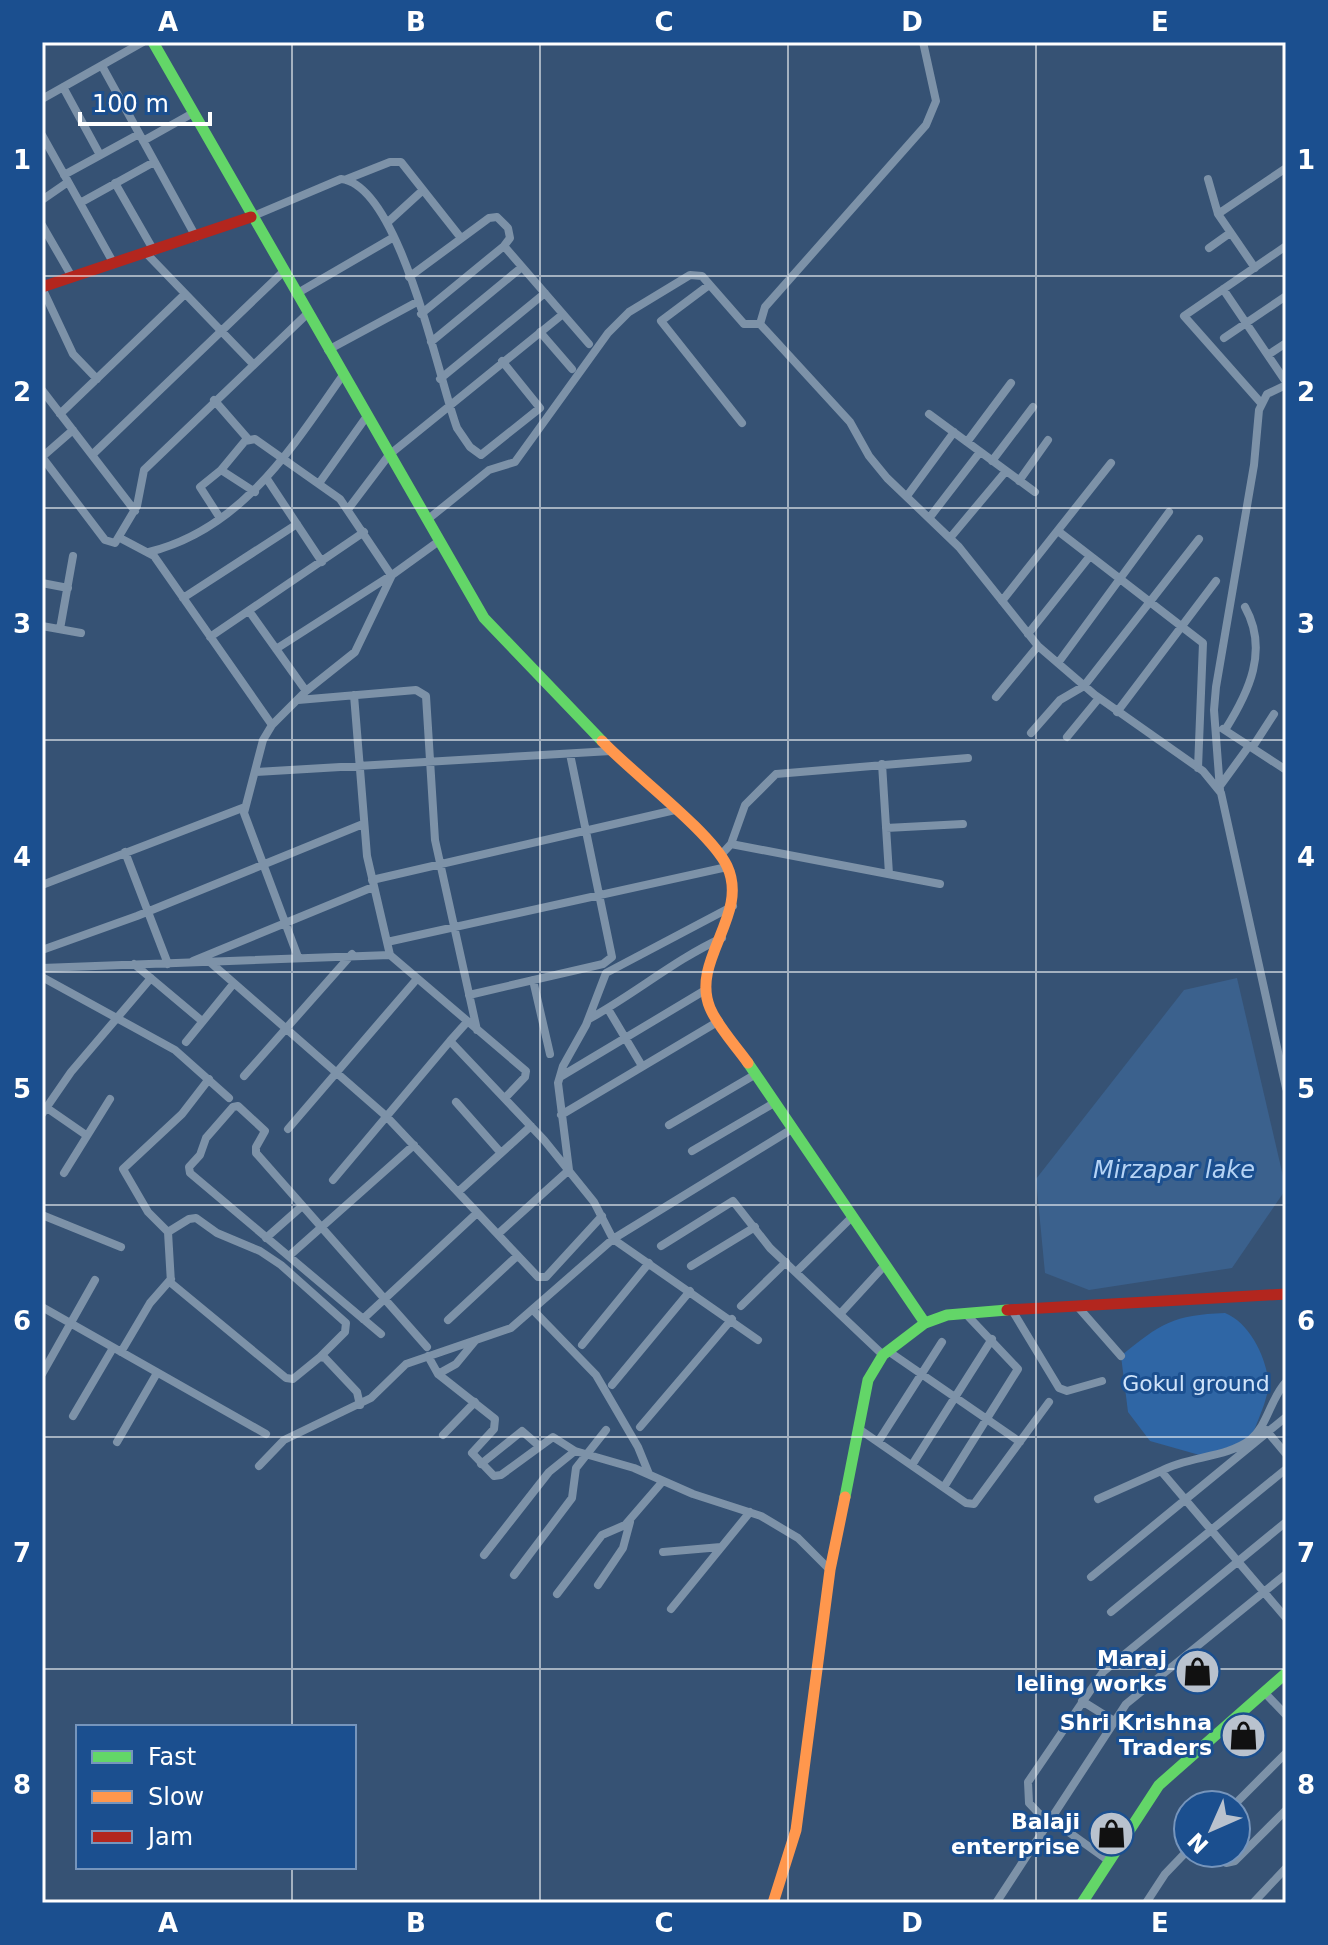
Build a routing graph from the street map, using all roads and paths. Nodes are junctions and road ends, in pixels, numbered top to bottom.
1 (143, 42) edge
2 (153, 42) edge
3 (923, 42) edge
4 (102, 66) junction
5 (63, 87) junction
6 (42, 99) edge
7 (193, 113) junction
8 (42, 135) edge
9 (141, 138) junction
10 (100, 155) junction
11 (154, 162) junction
12 (1286, 168) edge
13 (66, 178) junction
14 (346, 179) junction
15 (1208, 179) dead end
16 (115, 183) junction
17 (423, 190) junction
18 (42, 200) edge
19 (80, 203) junction
20 (1218, 214) junction
21 (251, 217) junction
22 (388, 222) junction
23 (42, 225) edge
24 (1230, 233) junction
25 (196, 237) junction
26 (394, 237) junction
27 (461, 238) junction
28 (504, 246) junction
29 (1286, 246) edge
30 (1209, 248) dead end
31 (150, 252) junction
32 (114, 264) junction
33 (522, 267) junction
34 (1255, 268) junction
35 (283, 272) junction
36 (72, 277) junction
37 (409, 277) junction
38 (709, 285) junction
39 (42, 287) edge
40 (1223, 289) junction
41 (545, 293) junction
42 (185, 294) junction
43 (296, 294) junction
44 (1286, 296) edge
45 (417, 302) junction
46 (307, 314) junction
47 (421, 314) junction
48 (563, 314) junction
49 (1246, 323) junction
50 (760, 324) junction
51 (222, 332) junction
52 (540, 332) junction
53 (1224, 338) dead end
54 (431, 342) junction
55 (1286, 343) edge
56 (589, 344) dead end
57 (328, 350) junction
58 (1268, 355) junction
59 (502, 361) junction
60 (253, 364) junction
61 (572, 369) dead end
62 (343, 375) junction
63 (97, 379) junction
64 (440, 379) junction
65 (1011, 383) dead end
66 (1286, 384) edge
67 (43, 392) edge
68 (214, 400) junction
69 (1261, 403) junction
70 (448, 404) junction
71 (1033, 407) dead end
72 (60, 414) junction
73 (929, 414) dead end
74 (367, 416) junction
75 (742, 423) dead end
76 (73, 430) junction
77 (954, 432) junction
78 (248, 439) junction
79 (1048, 440) dead end
80 (967, 442) junction
81 (980, 452) junction
82 (92, 455) junction
83 (389, 455) junction
84 (285, 456) junction
85 (42, 457) edge
86 (992, 461) junction
87 (1111, 463) dead end
88 (221, 470) junction
89 (1006, 471) junction
90 (267, 479) junction
91 (1019, 481) junction
92 (320, 482) junction
93 (255, 492) junction
94 (1035, 492) dead end
95 (907, 496) junction
96 (349, 508) junction
97 (135, 511) junction
98 (1169, 512) dead end
99 (930, 517) junction
100 (220, 518) junction
101 (427, 520) junction
102 (297, 524) junction
103 (1058, 531) junction
104 (364, 532) junction
105 (120, 538) junction
106 (950, 538) junction
107 (1199, 539) dead end
108 (439, 541) junction
109 (149, 552) junction
110 (73, 556) dead end
111 (1090, 556) junction
112 (322, 562) junction
113 (392, 575) junction
114 (1120, 579) junction
115 (1216, 581) dead end
116 (42, 583) edge
117 (68, 588) junction
118 (183, 598) junction
119 (1002, 601) junction
120 (1149, 602) junction
121 (1245, 607) dead end
122 (249, 611) junction
123 (42, 626) edge
124 (1181, 627) junction
125 (60, 629) junction
126 (81, 633) dead end
127 (1028, 634) junction
128 (210, 637) junction
129 (1038, 646) junction
130 (276, 649) junction
131 (1058, 663) junction
132 (1084, 686) junction
133 (306, 691) junction
134 (354, 695) junction
135 (996, 697) dead end
136 (1099, 698) junction
137 (297, 701) junction
138 (1117, 712) junction
139 (1274, 714) dead end
140 (1215, 724) junction
141 (272, 725) junction
142 (1225, 730) junction
143 (1031, 733) dead end
144 (1067, 737) dead end
145 (1250, 747) junction
146 (611, 751) junction
147 (570, 754) junction
148 (968, 758) dead end
149 (431, 764) junction
150 (882, 764) junction
151 (361, 767) junction
152 (1198, 768) junction
153 (1286, 770) edge
154 (256, 772) junction
155 (1220, 790) junction
156 (245, 807) junction
157 (676, 809) junction
158 (363, 824) junction
159 (963, 824) dead end
160 (886, 828) junction
161 (584, 830) junction
162 (731, 844) junction
163 (125, 852) junction
164 (724, 862) junction
165 (440, 864) junction
166 (262, 865) junction
167 (889, 874) junction
168 (372, 883) junction
169 (940, 884) dead end
170 (42, 885) edge
171 (601, 894) junction
172 (733, 906) junction
173 (149, 912) junction
174 (285, 923) junction
175 (454, 928) junction
176 (722, 938) junction
177 (387, 942) junction
178 (42, 950) edge
179 (352, 954) junction
180 (390, 955) junction
181 (298, 957) junction
182 (211, 963) junction
183 (134, 964) junction
184 (168, 964) junction
185 (185, 964) junction
186 (42, 968) edge
187 (42, 977) edge
188 (151, 978) junction
189 (416, 980) junction
190 (533, 980) junction
191 (234, 983) junction
192 (707, 989) junction
193 (469, 995) junction
194 (608, 1009) junction
195 (116, 1020) junction
196 (588, 1020) junction
197 (202, 1021) junction
198 (719, 1021) junction
199 (467, 1022) junction
200 (286, 1028) junction
201 (477, 1030) junction
202 (625, 1038) junction
203 (450, 1041) junction
204 (186, 1042) dead end
205 (1286, 1043) edge
206 (1278, 1051) junction
207 (550, 1054) dead end
208 (642, 1066) junction
209 (338, 1073) junction
210 (756, 1074) junction
211 (244, 1076) dead end
212 (559, 1077) junction
213 (209, 1079) junction
214 (1286, 1088) edge
215 (229, 1098) dead end
216 (505, 1098) junction
217 (110, 1099) dead end
218 (456, 1102) dead end
219 (774, 1103) junction
220 (44, 1111) edge
221 (561, 1115) junction
222 (386, 1116) junction
223 (669, 1125) dead end
224 (531, 1126) junction
225 (288, 1129) dead end
226 (792, 1129) junction
227 (86, 1135) junction
228 (414, 1145) junction
229 (692, 1151) dead end
230 (501, 1153) junction
231 (569, 1170) junction
232 (64, 1173) dead end
233 (333, 1180) dead end
234 (458, 1192) junction
235 (301, 1207) junction
236 (477, 1213) junction
237 (42, 1215) edge
238 (602, 1216) junction
239 (852, 1217) junction
240 (755, 1227) junction
241 (321, 1230) junction
242 (168, 1232) junction
243 (498, 1234) junction
244 (266, 1238) junction
245 (613, 1239) junction
246 (661, 1246) dead end
247 (121, 1247) dead end
248 (289, 1256) junction
249 (517, 1256) junction
250 (786, 1262) junction
251 (649, 1263) junction
252 (885, 1265) junction
253 (691, 1266) dead end
254 (796, 1272) junction
255 (171, 1279) junction
256 (95, 1280) dead end
257 (690, 1291) junction
258 (1286, 1294) edge
259 (384, 1299) junction
260 (741, 1306) dead end
261 (42, 1307) edge
262 (1078, 1307) junction
263 (533, 1310) junction
264 (1012, 1310) junction
265 (841, 1313) junction
266 (970, 1313) junction
267 (363, 1319) junction
268 (732, 1319) junction
269 (448, 1320) dead end
270 (925, 1323) junction
271 (70, 1324) junction
272 (381, 1334) dead end
273 (992, 1339) junction
274 (475, 1340) junction
275 (758, 1340) dead end
276 (942, 1342) dead end
277 (582, 1345) dead end
278 (117, 1350) junction
279 (428, 1351) junction
280 (885, 1353) junction
281 (1121, 1356) dead end
282 (320, 1357) junction
283 (157, 1373) junction
284 (42, 1374) edge
285 (438, 1374) junction
286 (921, 1374) junction
287 (1102, 1381) dead end
288 (1286, 1382) edge
289 (612, 1385) dead end
290 (955, 1398) junction
291 (475, 1402) junction
292 (1049, 1402) dead end
293 (360, 1405) junction
294 (73, 1416) dead end
295 (1286, 1417) edge
296 (987, 1420) junction
297 (640, 1427) dead end
298 (1265, 1428) junction
299 (859, 1429) junction
300 (606, 1430) dead end
301 (266, 1434) dead end
302 (443, 1435) dead end
303 (117, 1442) dead end
304 (878, 1442) junction
305 (1020, 1442) junction
306 (538, 1445) junction
307 (575, 1451) junction
308 (587, 1454) junction
309 (1286, 1454) edge
310 (481, 1464) junction
311 (912, 1465) junction
312 (259, 1466) dead end
313 (1286, 1469) edge
314 (1161, 1471) junction
315 (649, 1474) junction
316 (663, 1481) junction
317 (944, 1487) junction
318 (1098, 1499) dead end
319 (1185, 1500) junction
320 (750, 1512) junction
321 (630, 1519) junction
322 (1286, 1522) edge
323 (1211, 1531) junction
324 (721, 1547) junction
325 (663, 1552) dead end
326 (484, 1555) dead end
327 (1237, 1562) junction
328 (830, 1570) junction
329 (1286, 1574) edge
330 (514, 1575) dead end
331 (1091, 1577) dead end
332 (598, 1585) dead end
333 (1262, 1593) junction
334 (557, 1594) dead end
335 (671, 1609) dead end
336 (1111, 1612) dead end
337 (1286, 1618) edge
338 (1286, 1673) edge
339 (1264, 1692) junction
340 (1082, 1701) junction
341 (1286, 1715) edge
342 (1114, 1721) junction
343 (1286, 1753) edge
344 (1250, 1789) edge
345 (1286, 1810) edge
346 (1048, 1820) junction
347 (1252, 1843) edge
348 (1109, 1861) junction
349 (1172, 1867) edge
350 (1285, 1872) edge
351 (773, 1903) edge
352 (996, 1903) edge
353 (1082, 1903) edge
354 (1146, 1903) edge
355 (1253, 1903) edge

1 - 4 street
2 - 7 street
3 - 50 street
4 - 5 street
4 - 9 street
5 - 6 street
5 - 10 street
7 - 9 street
7 - 21 street
8 - 13 street
9 - 10 street
9 - 11 street
10 - 13 street
11 - 16 street
11 - 25 street
12 - 20 street
13 - 18 street
13 - 19 street
14 - 17 street
14 - 21 street
14 - 22 street
15 - 20 street
16 - 19 street
16 - 31 street
17 - 22 street
17 - 27 street
19 - 32 street
20 - 24 street
21 - 25 street
21 - 35 street
22 - 26 street
23 - 36 street
24 - 30 street
24 - 34 street
25 - 31 street
26 - 37 street
26 - 43 street
27 - 28 street
27 - 37 street
28 - 33 street
28 - 47 street
29 - 34 street
31 - 32 street
31 - 42 street
32 - 36 street
33 - 41 street
33 - 54 street
34 - 40 street
35 - 43 street
35 - 51 street
36 - 39 street
37 - 45 street
38 - 50 street
38 - 75 street
38 - 101 street
39 - 63 street
40 - 49 street
40 - 69 street
41 - 48 street
41 - 64 street
42 - 51 street
42 - 63 street
43 - 46 street
44 - 49 street
45 - 47 street
45 - 57 street
46 - 57 street
46 - 60 street
47 - 54 street
48 - 52 street
48 - 56 street
49 - 53 street
49 - 58 street
50 - 95 street
51 - 60 street
51 - 82 street
52 - 59 street
52 - 61 street
54 - 64 street
55 - 58 street
57 - 62 street
58 - 66 street
59 - 70 street
59 - 70 street
60 - 68 street
62 - 74 street
62 - 84 street
63 - 72 street
64 - 70 street
65 - 80 street
66 - 69 street
67 - 72 street
68 - 78 street
68 - 97 street
69 - 140 street
70 - 83 street
71 - 86 street
72 - 76 street
73 - 77 street
74 - 83 street
74 - 92 street
76 - 82 street
76 - 85 street
77 - 80 street
77 - 95 street
78 - 84 street
78 - 88 street
79 - 91 street
80 - 81 street
81 - 86 street
81 - 99 street
82 - 97 street
83 - 96 street
83 - 101 street
84 - 90 street
84 - 92 street
85 - 105 street
86 - 89 street
87 - 103 street
88 - 93 street
88 - 100 street
89 - 91 street
89 - 106 street
90 - 93 street
90 - 102 street
91 - 94 street
92 - 96 street
93 - 100 street
95 - 99 street
96 - 104 street
97 - 105 street
98 - 114 street
99 - 106 street
100 - 109 street
101 - 108 street
102 - 112 street
102 - 118 street
103 - 111 street
103 - 119 street
104 - 112 street
104 - 113 street
105 - 109 street
106 - 119 street
107 - 120 street
108 - 113 street
108 - 146 street
109 - 118 street
110 - 117 street
111 - 114 street
111 - 127 street
112 - 122 street
113 - 130 street
113 - 133 street
114 - 120 street
114 - 131 street
115 - 124 street
116 - 117 street
117 - 125 street
118 - 128 street
119 - 127 street
120 - 124 street
120 - 132 street
121 - 142 street
122 - 128 street
122 - 130 street
123 - 125 street
124 - 138 street
124 - 152 street
125 - 126 street
127 - 129 street
128 - 141 street
129 - 131 street
129 - 135 street
130 - 133 street
131 - 132 street
132 - 136 street
132 - 143 street
133 - 137 street
134 - 137 street
134 - 149 street
134 - 151 street
136 - 138 street
136 - 144 street
137 - 141 street
138 - 152 street
139 - 145 street
140 - 142 street
140 - 155 street
141 - 154 street
142 - 145 street
145 - 153 street
145 - 155 street
146 - 147 street
146 - 157 street
147 - 149 street
147 - 161 street
148 - 150 street
149 - 151 street
149 - 165 street
150 - 160 street
150 - 162 street
151 - 154 street
151 - 158 street
152 - 155 street
154 - 156 street
155 - 206 street
156 - 163 street
156 - 166 street
157 - 161 street
157 - 164 street
158 - 166 street
158 - 168 street
159 - 160 street
160 - 167 street
161 - 165 street
161 - 171 street
162 - 164 street
162 - 167 street
163 - 170 street
163 - 173 street
164 - 171 street
164 - 172 street
165 - 168 street
165 - 175 street
166 - 173 street
166 - 174 street
167 - 169 street
168 - 174 street
168 - 177 street
171 - 175 street
171 - 190 street
172 - 176 street
172 - 196 street
173 - 178 street
173 - 184 street
174 - 181 street
174 - 185 street
175 - 177 street
175 - 193 street
176 - 192 street
176 - 194 street
177 - 180 street
179 - 180 street
179 - 181 street
179 - 200 street
180 - 189 street
181 - 182 street
182 - 185 street
182 - 191 street
183 - 184 street
183 - 186 street
183 - 188 street
184 - 185 street
187 - 195 street
188 - 195 street
188 - 197 street
189 - 199 street
189 - 209 street
190 - 193 street
190 - 207 street
191 - 197 street
191 - 200 street
192 - 198 street
192 - 202 street
193 - 201 street
194 - 196 street
194 - 202 street
195 - 213 street
195 - 220 street
196 - 212 street
197 - 204 street
198 - 208 street
198 - 210 street
199 - 201 street
199 - 203 street
200 - 209 street
200 - 211 street
201 - 216 street
202 - 208 street
202 - 212 street
203 - 216 street
203 - 222 street
205 - 206 street
206 - 214 street
208 - 221 street
209 - 222 street
209 - 225 street
210 - 219 street
210 - 223 street
212 - 221 street
213 - 215 street
213 - 242 street
216 - 224 street
217 - 227 street
218 - 230 street
219 - 226 street
219 - 229 street
220 - 227 street
221 - 231 street
222 - 228 street
222 - 233 street
224 - 230 street
224 - 231 street
226 - 239 street
226 - 245 street
227 - 232 street
228 - 234 street
228 - 241 street
230 - 234 street
231 - 238 street
231 - 243 street
234 - 236 street
235 - 241 street
235 - 244 street
235 - 244 street
236 - 243 street
236 - 259 street
237 - 247 street
238 - 245 street
238 - 249 street
239 - 252 street
239 - 254 street
240 - 246 street
240 - 250 street
240 - 253 street
241 - 248 street
241 - 259 street
242 - 255 street
242 - 282 street
243 - 249 street
244 - 248 street
245 - 251 street
245 - 263 street
248 - 267 street
249 - 269 street
250 - 254 street
250 - 260 street
251 - 257 street
251 - 277 street
252 - 265 street
252 - 270 street
254 - 265 street
255 - 278 street
255 - 282 street
256 - 271 street
257 - 268 street
257 - 289 street
258 - 262 street
259 - 267 street
259 - 279 street
261 - 271 street
262 - 264 street
262 - 281 street
263 - 274 street
263 - 315 street
264 - 266 street
264 - 287 street
265 - 280 street
266 - 270 street
266 - 273 street
267 - 272 street
268 - 275 street
268 - 297 street
270 - 280 street
271 - 278 street
271 - 284 street
273 - 290 street
273 - 296 street
274 - 279 street
274 - 285 street
276 - 286 street
278 - 283 street
278 - 294 street
279 - 285 street
279 - 293 street
280 - 286 street
280 - 299 street
282 - 293 street
283 - 301 street
283 - 303 street
285 - 291 street
286 - 290 street
286 - 304 street
288 - 298 street
290 - 296 street
290 - 311 street
291 - 302 street
291 - 310 street
292 - 305 street
293 - 312 street
295 - 298 street
296 - 305 street
296 - 317 street
298 - 309 street
298 - 314 street
298 - 319 street
299 - 304 street
299 - 328 street
300 - 308 street
304 - 311 street
305 - 317 street
306 - 307 street
306 - 310 street
306 - 310 street
307 - 308 street
307 - 326 street
308 - 315 street
308 - 330 street
311 - 317 street
313 - 323 street
314 - 318 street
314 - 319 street
315 - 316 street
316 - 320 street
316 - 321 street
319 - 323 street
319 - 331 street
320 - 324 street
320 - 328 street
321 - 332 street
321 - 334 street
322 - 327 street
323 - 327 street
323 - 336 street
324 - 325 street
324 - 335 street
327 - 333 street
327 - 340 street
328 - 351 street
329 - 333 street
333 - 337 street
333 - 342 street
338 - 339 street
339 - 341 street
339 - 348 street
340 - 342 street
340 - 346 street
342 - 346 street
343 - 344 street
345 - 347 street
346 - 348 street
346 - 352 street
348 - 353 street
349 - 354 street
350 - 355 street

